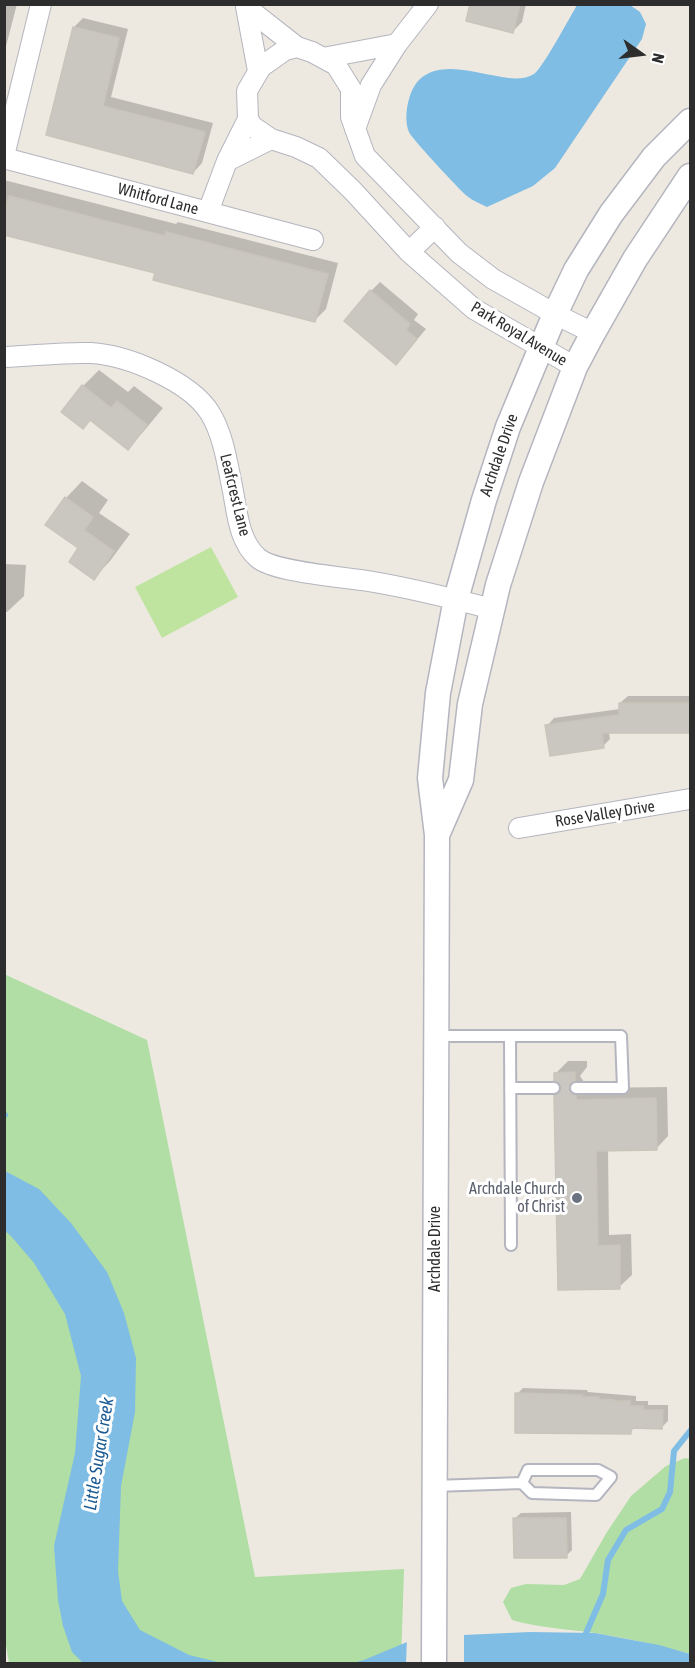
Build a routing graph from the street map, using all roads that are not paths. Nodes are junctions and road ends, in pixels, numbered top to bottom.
1 (41, 4) edge
2 (428, 4) edge
3 (245, 6) edge
4 (397, 44) junction
5 (297, 47) junction
6 (323, 57) junction
7 (258, 71) junction
8 (248, 119) junction
9 (690, 121) edge
10 (355, 129) junction
11 (271, 139) junction
12 (4, 157) edge
13 (226, 161) junction
14 (690, 176) edge
15 (208, 212) junction
16 (435, 227) junction
17 (313, 240) dead end
18 (408, 252) junction
19 (555, 314) junction
20 (593, 333) junction
21 (540, 349) junction
22 (4, 357) edge
23 (575, 367) junction
24 (456, 599) junction
25 (492, 609) junction
26 (690, 799) edge
27 (519, 828) dead end
28 (436, 835) junction
29 (436, 1036) junction
30 (510, 1037) junction
31 (510, 1088) junction
32 (554, 1088) dead end
33 (576, 1088) dead end
34 (511, 1245) dead end
35 (522, 1483) junction
36 (434, 1486) junction
37 (434, 1664) edge

1 - 12 street
2 - 4 street
3 - 5 street, Park Royal Avenue
3 - 7 street
4 - 6 street
4 - 10 street
5 - 6 street, Park Royal Avenue
5 - 7 street
6 - 10 street, Park Royal Avenue
7 - 8 street
8 - 11 street, Park Royal Avenue
8 - 13 street
9 - 19 street, Archdale Drive
10 - 16 street, Park Royal Avenue
11 - 13 street
11 - 18 street, Park Royal Avenue
12 - 15 street, Whitford Lane
13 - 15 street
14 - 20 street, Archdale Drive
15 - 17 street, Whitford Lane
16 - 18 street
16 - 19 street, Park Royal Avenue
18 - 21 street, Park Royal Avenue
19 - 20 street, Park Royal Avenue
19 - 21 street, Archdale Drive
20 - 23 street, Archdale Drive
21 - 23 street, Park Royal Avenue
21 - 24 street, Archdale Drive
22 - 24 street, Leafcrest Lane
23 - 25 street, Archdale Drive
24 - 25 street, Leafcrest Lane
24 - 28 street, Archdale Drive
25 - 28 street, Archdale Drive
26 - 27 street, Rose Valley Drive
28 - 29 street, Archdale Drive
29 - 30 lane
29 - 36 street, Archdale Drive
30 - 31 lane
30 - 33 lane
31 - 32 lane
31 - 34 lane
35 - 35 lane
35 - 36 lane
36 - 37 street, Archdale Drive

